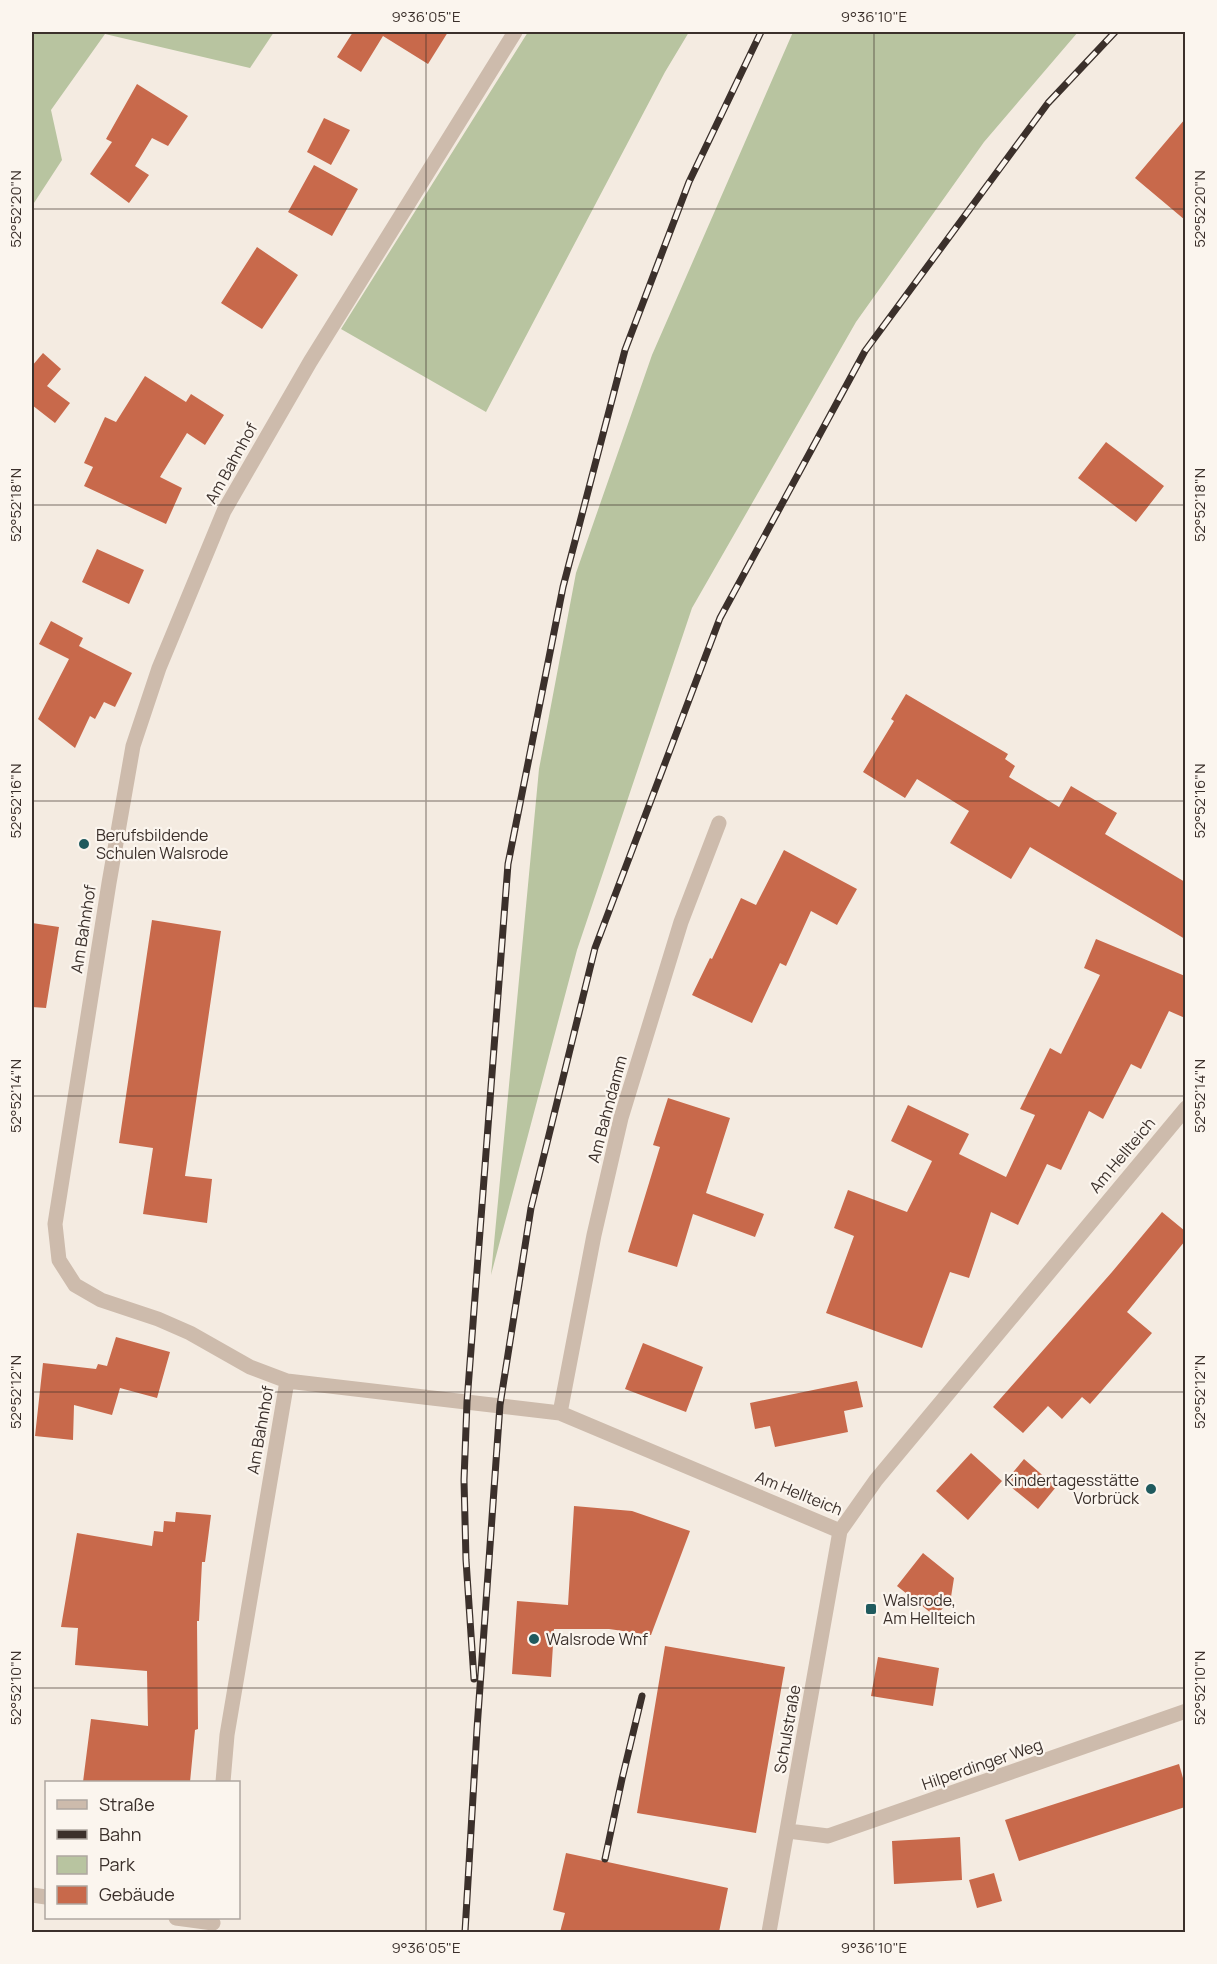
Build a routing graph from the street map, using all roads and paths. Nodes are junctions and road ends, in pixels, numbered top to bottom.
1 (516, 32) edge
2 (719, 822) dead end
3 (1185, 1108) edge
4 (287, 1381) junction
5 (560, 1413) junction
6 (840, 1531) junction
7 (1185, 1711) edge
8 (223, 1781) edge
9 (788, 1831) junction
10 (187, 1919) edge
11 (213, 1924) edge
12 (769, 1932) edge

1 - 4 street, Am Bahnhof
2 - 5 street, Am Bahndamm
3 - 6 street, Am Hellteich
4 - 5 street, Am Hellteich
4 - 8 street, Am Bahnhof
5 - 6 street, Am Hellteich
6 - 9 street, Schulstraße
7 - 9 street, Hilperdinger Weg
9 - 12 street, Schulstraße
10 - 11 street

